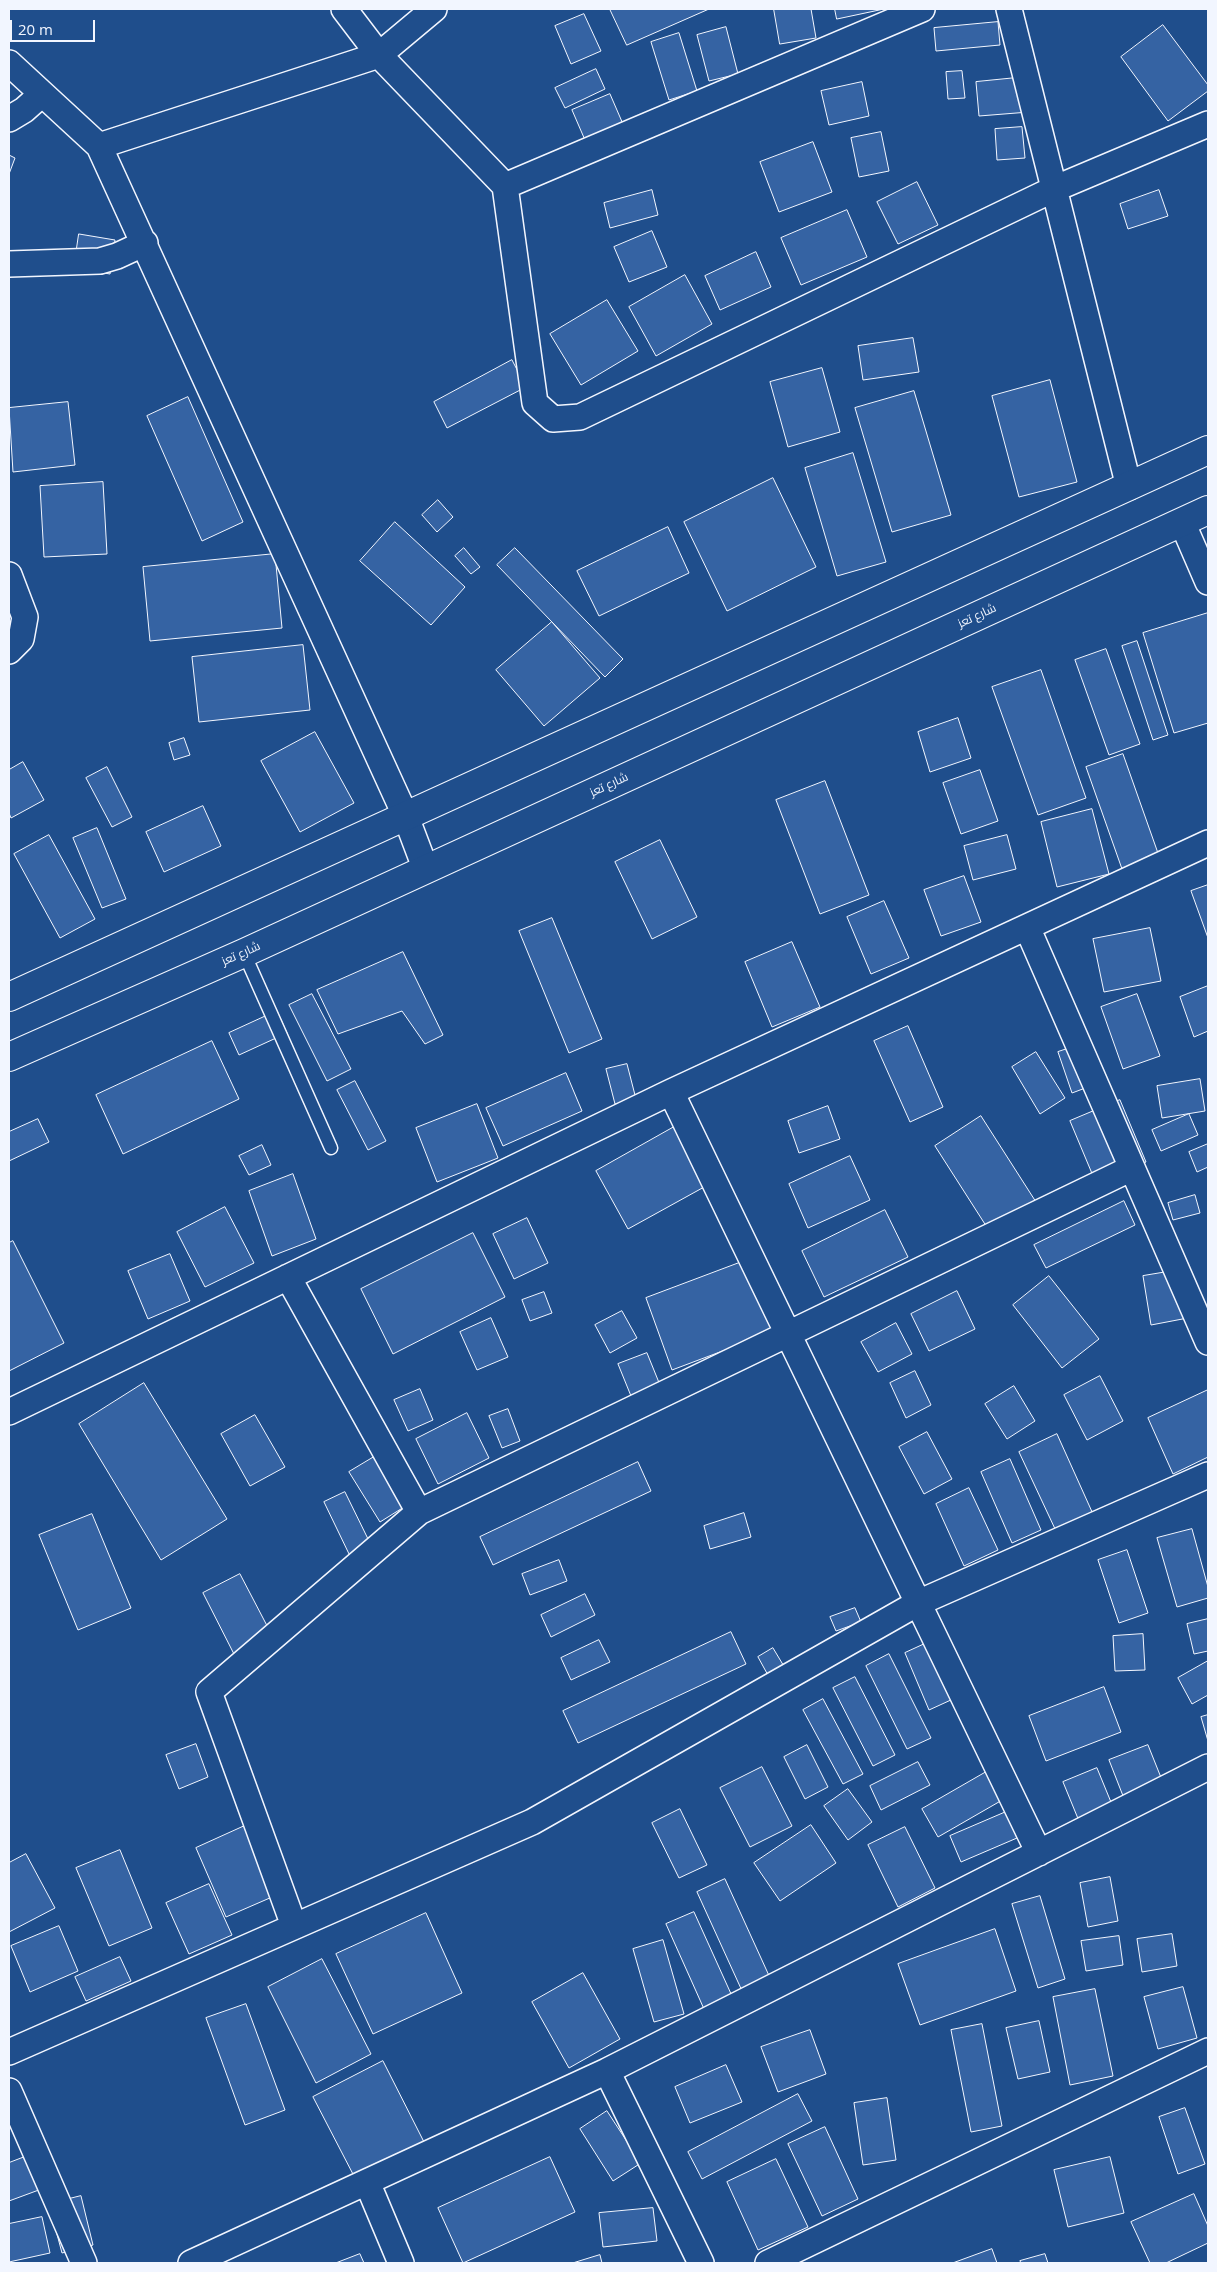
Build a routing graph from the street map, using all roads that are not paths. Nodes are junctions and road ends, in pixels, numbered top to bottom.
1 (344, 9) edge
2 (434, 9) edge
3 (922, 9) edge
4 (1008, 9) edge
5 (379, 55) junction
6 (9, 63) edge
7 (42, 94) junction
8 (9, 119) edge
9 (1208, 124) edge
10 (99, 146) junction
11 (505, 186) junction
12 (1054, 189) junction
13 (145, 243) junction
14 (9, 264) edge
15 (1208, 450) edge
16 (1129, 487) junction
17 (1208, 510) edge
18 (1182, 522) junction
19 (9, 574) edge
20 (1208, 582) edge
21 (9, 651) edge
22 (406, 817) junction
23 (1208, 843) edge
24 (426, 870) junction
25 (1027, 927) junction
26 (244, 953) junction
27 (9, 996) edge
28 (9, 1057) edge
29 (671, 1092) junction
30 (331, 1148) dead end
31 (1132, 1168) junction
32 (288, 1277) junction
33 (788, 1334) junction
34 (1208, 1342) edge
35 (9, 1412) edge
36 (1208, 1475) edge
37 (419, 1512) junction
38 (918, 1603) junction
39 (1208, 1767) edge
40 (1039, 1853) junction
41 (294, 1926) junction
42 (1208, 2051) edge
43 (9, 2052) edge
44 (607, 2070) junction
45 (9, 2091) edge
46 (367, 2182) junction
47 (84, 2263) edge
48 (191, 2263) edge
49 (401, 2263) edge
50 (701, 2263) edge
51 (768, 2263) edge

1 - 5 street
2 - 5 street
3 - 11 street
4 - 12 street
5 - 10 street
5 - 11 street
6 - 7 street
7 - 8 street
7 - 10 street
9 - 12 street
10 - 13 street
11 - 12 street
12 - 16 street
13 - 14 street
13 - 22 street
15 - 16 highway
16 - 22 highway
17 - 18 highway, شارع تعز
18 - 20 street
18 - 24 highway, شارع تعز
19 - 21 street
22 - 24 street
22 - 27 highway
23 - 25 street
24 - 26 highway, شارع تعز
25 - 29 street
25 - 31 street
26 - 28 highway, شارع تعز
26 - 30 lane
29 - 32 street
29 - 33 street
31 - 33 street
31 - 34 street
32 - 35 street
32 - 37 street
33 - 37 street
33 - 38 street
36 - 38 street
37 - 41 street
38 - 40 street
38 - 41 street
39 - 40 street
40 - 44 street
41 - 43 street
42 - 51 street
44 - 46 street
44 - 50 street
45 - 47 street
46 - 48 street
46 - 49 street

